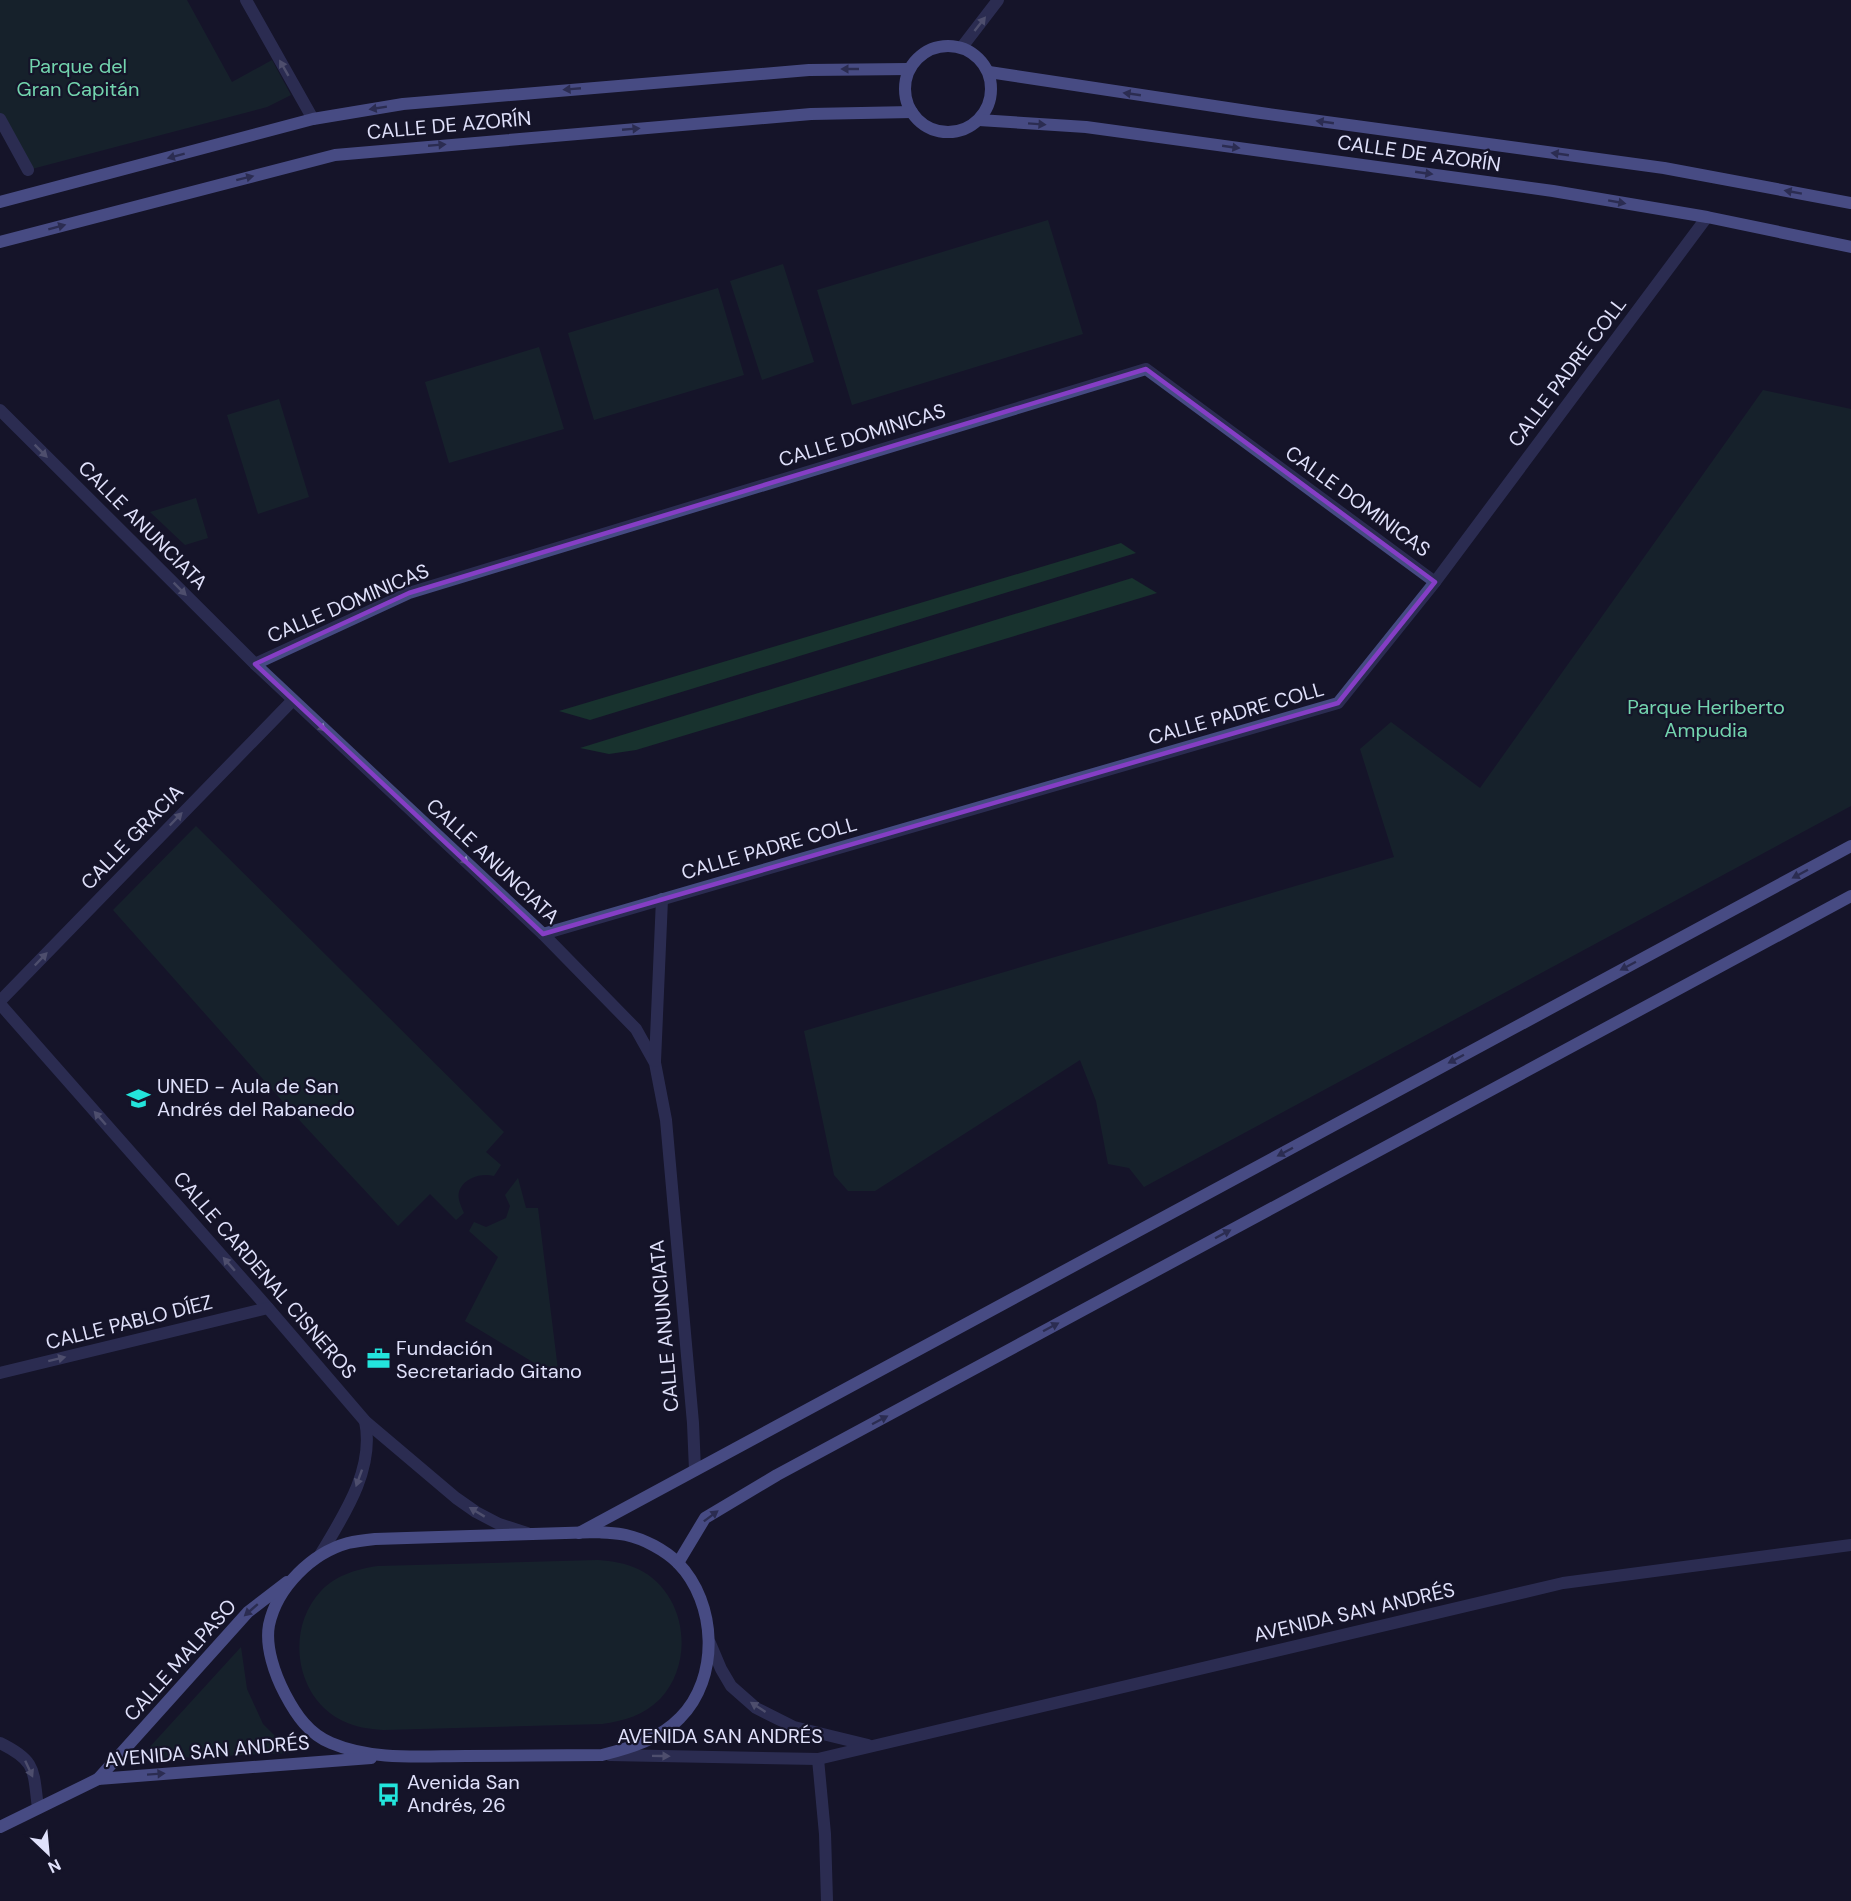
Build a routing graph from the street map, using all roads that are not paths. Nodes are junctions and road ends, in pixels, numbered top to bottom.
1 (246, 0) edge
2 (998, 0) edge
3 (962, 47) junction
4 (909, 69) junction
5 (989, 72) junction
6 (912, 112) junction
7 (0, 119) edge
8 (313, 119) junction
9 (979, 120) junction
10 (28, 171) dead end
11 (0, 202) edge
12 (1851, 202) edge
13 (1707, 218) junction
14 (0, 242) edge
15 (1851, 247) edge
16 (0, 410) edge
17 (1435, 582) junction
18 (255, 664) junction
19 (292, 700) junction
20 (1851, 846) edge
21 (1851, 896) edge
22 (662, 899) junction
23 (543, 934) junction
24 (0, 1003) edge
25 (655, 1063) junction
26 (268, 1308) junction
27 (0, 1373) edge
28 (365, 1421) junction
29 (695, 1470) junction
30 (579, 1533) junction
31 (531, 1535) junction
32 (1851, 1545) edge
33 (320, 1555) junction
34 (678, 1563) junction
35 (297, 1574) junction
36 (710, 1643) junction
37 (0, 1743) edge
38 (872, 1746) junction
39 (602, 1755) junction
40 (393, 1756) junction
41 (818, 1759) junction
42 (98, 1779) junction
43 (38, 1808) junction
44 (0, 1827) edge
45 (826, 1901) edge

8 -> 1 street
3 -> 2 street
3 - 4 main road
3 - 5 main road
4 - 6 main road
4 -> 8 main road, CALLE DE AZORÍN
5 - 9 main road
12 -> 5 main road, CALLE DE AZORÍN
6 - 9 main road
14 -> 6 main road, CALLE DE AZORÍN
7 - 10 street
8 -> 11 main road, CALLE DE AZORÍN
9 -> 13 main road, CALLE DE AZORÍN
13 - 15 main road, CALLE DE AZORÍN
13 - 17 street, CALLE PADRE COLL
16 -> 18 street, CALLE ANUNCIATA
17 - 18 street, CALLE DOMINICAS
17 - 22 street, CALLE PADRE COLL
18 - 19 street, CALLE ANUNCIATA
19 -> 23 street, CALLE ANUNCIATA
24 -> 19 street, CALLE GRACIA
20 -> 29 main road
34 -> 21 main road
22 - 23 street, CALLE PADRE COLL
22 - 25 street, CALLE PADRE COLL
23 - 25 street, CALLE ANUNCIATA
26 -> 24 street, CALLE CARDENAL CISNEROS
25 - 29 street, CALLE ANUNCIATA
27 -> 26 street, CALLE PABLO DÍEZ
26 - 28 street, CALLE CARDENAL CISNEROS
31 -> 28 street, CALLE CARDENAL CISNEROS
28 -> 33 street
29 - 30 main road
30 - 31 main road
30 - 34 main road
31 - 33 main road
32 - 38 street, AVENIDA SAN ANDRÉS
33 - 35 main road
34 - 36 main road
35 - 40 main road
35 -> 42 main road, CALLE MALPASO
38 -> 36 street, AVENIDA SAN ANDRÉS
36 - 39 main road
37 -> 43 street
38 - 41 street, AVENIDA SAN ANDRÉS
39 - 40 main road
39 -> 41 street, AVENIDA SAN ANDRÉS
42 -> 40 main road, AVENIDA SAN ANDRÉS
41 - 45 street
42 - 43 main road, AVENIDA SAN ANDRÉS
43 - 44 main road, AVENIDA SAN ANDRÉS

